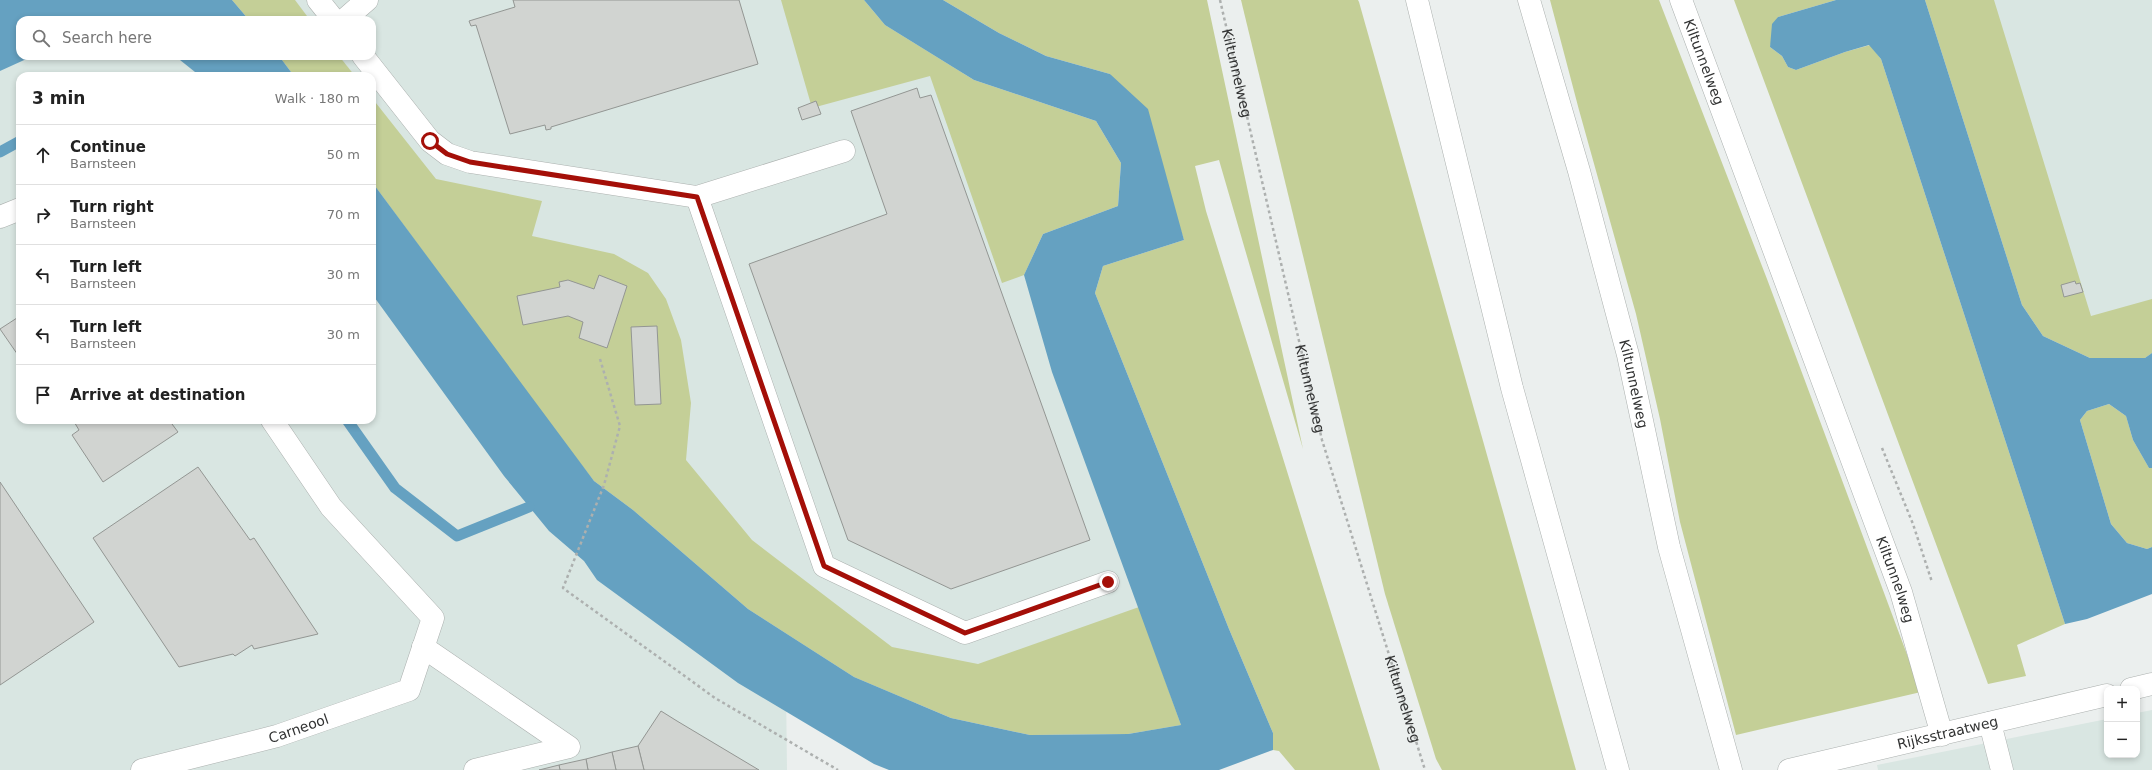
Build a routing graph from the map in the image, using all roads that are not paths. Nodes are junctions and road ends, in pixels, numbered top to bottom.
1 (318, 0) edge
2 (367, 0) edge
3 (1529, 0) edge
4 (1681, 0) edge
5 (1415, 5) edge
6 (331, 16) edge
7 (349, 16) edge
8 (366, 60) edge
9 (376, 72) edge
10 (376, 72) edge
11 (844, 151) dead end
12 (697, 197) junction
13 (16, 211) edge
14 (0, 217) edge
15 (275, 424) edge
16 (1108, 582) dead end
17 (424, 647) junction
18 (2152, 684) edge
19 (2140, 687) edge
20 (2104, 696) edge
21 (1990, 723) junction
22 (1942, 735) junction
23 (142, 770) edge
24 (475, 770) edge
25 (1618, 770) edge
26 (1731, 770) edge
27 (1789, 770) edge
28 (2002, 770) edge

1 - 6 main road
2 - 7 main road
3 - 26 main road, Kiltunnelweg
4 - 22 main road, Kiltunnelweg
5 - 25 main road
8 - 10 main road
9 - 12 main road
11 - 12 main road
12 - 16 main road
13 - 14 main road
15 - 17 main road, Carneool
17 - 23 main road, Carneool
17 - 24 main road
18 - 19 main road
20 - 21 main road, Rijksstraatweg
21 - 22 main road, Rijksstraatweg
21 - 28 main road
22 - 27 main road, Rijksstraatweg

